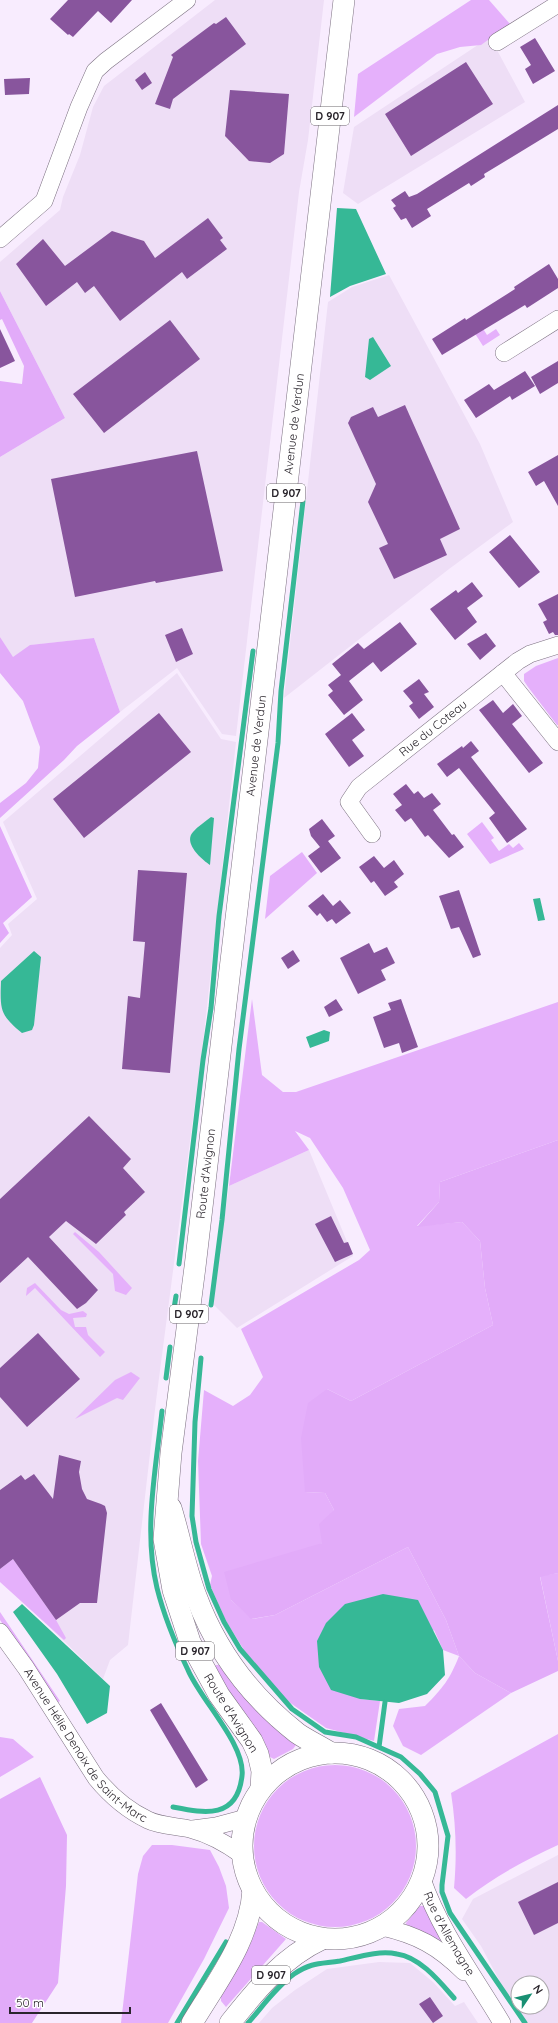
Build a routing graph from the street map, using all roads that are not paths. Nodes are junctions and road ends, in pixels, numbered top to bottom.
1 (187, 0) edge
2 (344, 0) edge
3 (558, 4) edge
4 (497, 42) dead end
5 (0, 239) edge
6 (558, 320) edge
7 (504, 353) dead end
8 (558, 644) edge
9 (503, 673) junction
10 (558, 742) edge
11 (372, 834) dead end
12 (244, 848) joint
13 (169, 1499) junction
14 (0, 1632) edge
15 (331, 1753) junction
16 (261, 1789) junction
17 (246, 1818) junction
18 (191, 1829) junction
19 (242, 1855) junction
20 (422, 1879) junction
21 (253, 1890) junction
22 (382, 1927) junction
23 (322, 1939) junction
24 (478, 1987) junction
25 (192, 2023) edge
26 (230, 2023) edge
27 (502, 2023) edge

1 - 5 street
2 - 12 main road, Avenue de Verdun / D 907
3 - 4 street
6 - 7 street
8 - 9 street, Rue du Coteau
9 - 10 street
9 - 11 street, Rue du Coteau
12 - 13 main road, Route d'Avignon / D 907
13 - 15 main road, Route d'Avignon / D 907
13 - 16 main road, Route d'Avignon / D 907
14 - 18 street, Avenue Hélie Denoix de Saint-Marc
15 - 16 main road, D 907
15 - 20 main road, D 907
16 - 17 main road, D 907
17 - 18 street, Avenue Hélie Denoix de Saint-Marc
17 - 19 main road, D 907
18 - 19 street, Avenue Hélie Denoix de Saint-Marc
19 - 21 main road, D 907
20 - 22 main road, D 907
20 - 24 street, Rue d'Allemagne
21 - 23 main road, D 907
21 - 25 main road, D 907
22 - 23 main road, D 907
22 - 24 street, Rue d'Allemagne
23 - 26 main road, D 907
24 - 27 street, Rue d'Allemagne

